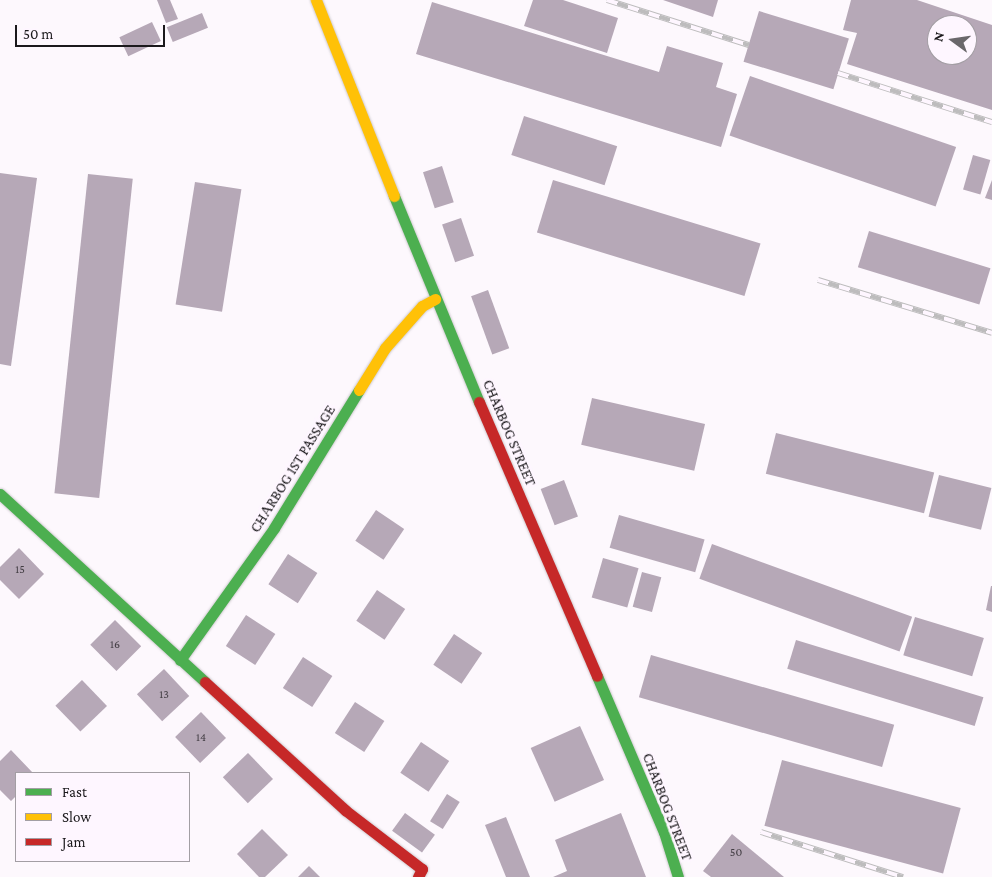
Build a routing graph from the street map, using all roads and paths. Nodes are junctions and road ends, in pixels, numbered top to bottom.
1 (316, 0) edge
2 (435, 299) junction
3 (0, 494) edge
4 (180, 660) junction
5 (418, 877) edge
6 (678, 877) edge

1 - 2 street, CHARBOG STREET
2 - 4 street, CHАRBOG 1ST PASSAGE
2 - 6 street, CHARBOG STREET
3 - 4 street
4 - 5 street

